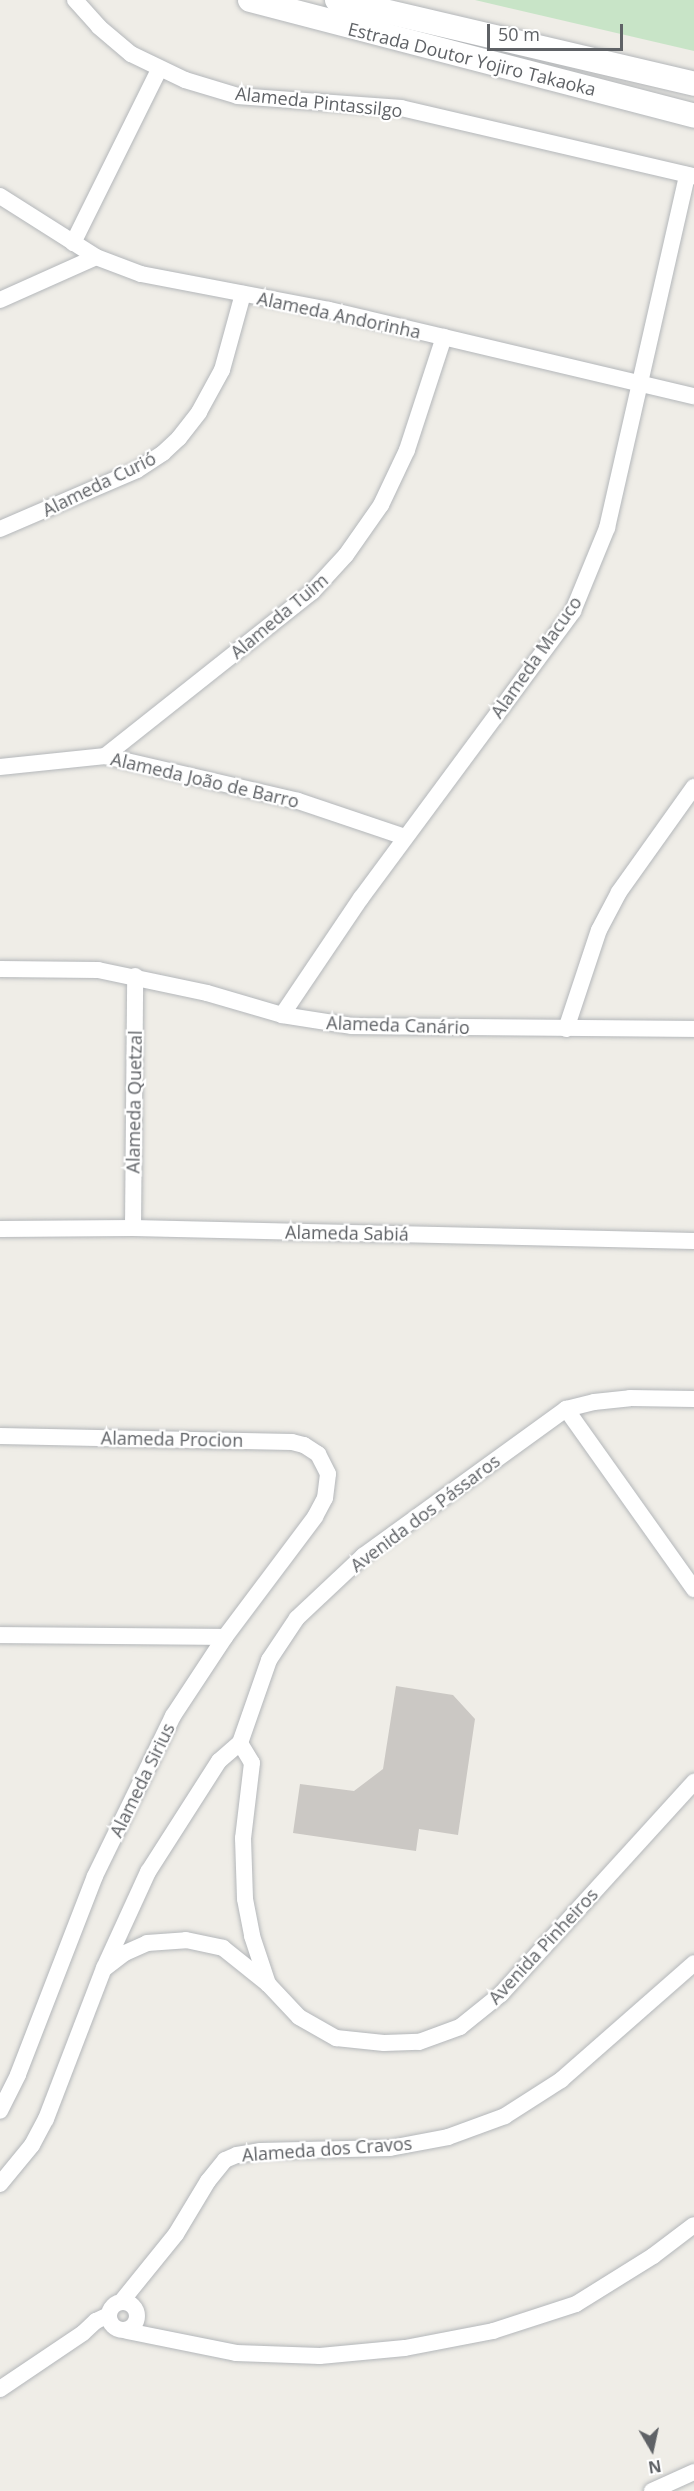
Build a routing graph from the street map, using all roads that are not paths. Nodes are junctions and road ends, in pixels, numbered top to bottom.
1 (75, 0) edge
2 (250, 0) edge
3 (337, 0) edge
4 (160, 68) junction
5 (694, 84) edge
6 (694, 116) edge
7 (691, 175) edge
8 (0, 196) edge
9 (73, 243) junction
10 (96, 257) junction
11 (243, 294) junction
12 (0, 300) edge
13 (444, 337) junction
14 (638, 383) junction
15 (694, 396) edge
16 (0, 529) edge
17 (105, 756) junction
18 (0, 767) edge
19 (694, 787) edge
20 (405, 837) junction
21 (0, 969) edge
22 (135, 976) junction
23 (282, 1015) junction
24 (566, 1029) junction
25 (694, 1029) edge
26 (133, 1228) junction
27 (0, 1229) edge
28 (694, 1241) edge
29 (694, 1399) edge
30 (566, 1409) junction
31 (0, 1436) edge
32 (328, 1474) joint
33 (694, 1588) edge
34 (0, 1635) edge
35 (225, 1637) junction
36 (240, 1743) junction
37 (694, 1782) edge
38 (694, 1963) edge
39 (104, 1968) junction
40 (268, 1984) junction
41 (0, 2111) edge
42 (0, 2184) edge
43 (694, 2225) edge
44 (143, 2278) junction
45 (125, 2320) junction
46 (0, 2389) edge
47 (694, 2472) edge
48 (652, 2491) edge

1 - 4 street, Alameda Pintassilgo
2 - 6 main road, Estrada Doutor Yojiro Takaoka
3 - 5 main road, Estrada Doutor Yojiro Takaoka
4 - 7 street, Alameda Pintassilgo
4 - 9 street
7 - 14 street, Alameda Macuco
8 - 9 street, Alameda Andorinha
9 - 10 street, Alameda Andorinha
10 - 11 street, Alameda Andorinha
10 - 12 street
11 - 13 street, Alameda Andorinha
11 - 16 street, Alameda Curió
13 - 14 street, Alameda Andorinha
13 - 17 street, Alameda Tuim
14 - 15 street, Alameda Andorinha
14 - 20 street, Alameda Macuco
17 - 18 street, Alameda João de Barro
17 - 20 street, Alameda João de Barro
19 - 24 street
20 - 23 street, Alameda Macuco
21 - 22 street, Alameda Canário
22 - 23 street, Alameda Canário
22 - 26 street, Alameda Quetzal
23 - 24 street, Alameda Canário
24 - 25 street, Alameda Canário
26 - 27 street, Alameda Sabiá
26 - 28 street, Alameda Sabiá
29 - 30 street, Avenida dos Pássaros
30 - 33 street
30 - 36 street, Avenida dos Pássaros
31 - 32 street, Alameda Procion
32 - 35 street, Alameda Sirius
34 - 35 street
35 - 41 street, Alameda Sirius
36 - 39 street, Avenida dos Pássaros
36 - 40 street, Avenida Pinheiros
37 - 40 street, Avenida Pinheiros
38 - 44 street, Alameda dos Cravos
39 - 40 street, Avenida Pinheiros
39 - 42 street, Avenida dos Pássaros
43 - 45 street
44 - 45 street, Alameda dos Cravos
44 - 45 street, Alameda dos Cravos
45 - 46 street
47 - 48 street

